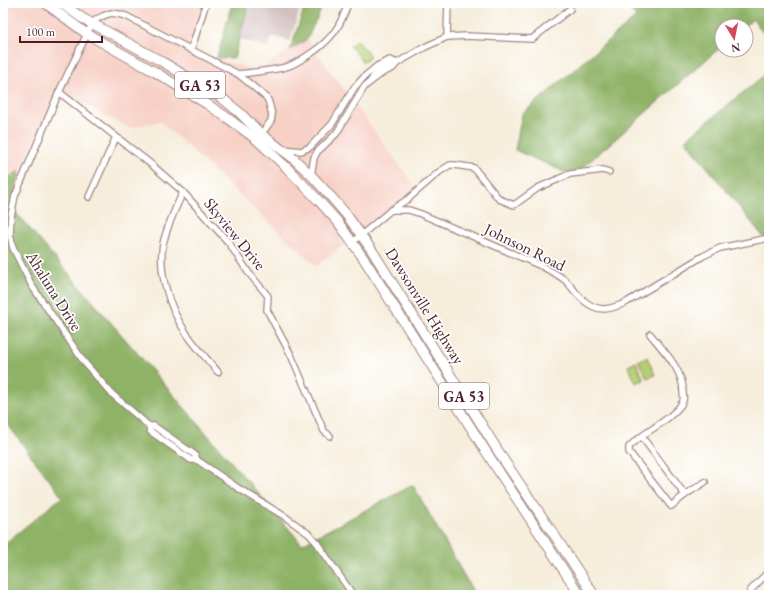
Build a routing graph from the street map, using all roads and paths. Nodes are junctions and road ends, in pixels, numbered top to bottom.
1 (45, 3) edge
2 (61, 3) edge
3 (206, 3) edge
4 (348, 3) edge
5 (448, 3) edge
6 (570, 9) dead end
7 (92, 24) junction
8 (87, 34) junction
9 (447, 37) junction
10 (192, 50) junction
11 (397, 63) junction
12 (380, 70) junction
13 (238, 74) junction
14 (357, 85) junction
15 (364, 89) junction
16 (59, 92) junction
17 (320, 136) junction
18 (116, 137) junction
19 (259, 137) junction
20 (327, 143) junction
21 (281, 149) junction
22 (609, 172) dead end
23 (311, 175) junction
24 (182, 192) junction
25 (88, 197) dead end
26 (391, 210) junction
27 (361, 235) junction
28 (769, 238) edge
29 (353, 242) junction
30 (650, 334) dead end
31 (218, 372) dead end
32 (330, 436) dead end
33 (642, 437) junction
34 (705, 482) dead end
35 (685, 495) junction
36 (554, 533) junction
37 (543, 540) junction
38 (769, 571) edge
39 (353, 595) edge
40 (580, 595) edge
41 (594, 595) edge
42 (750, 595) edge

1 - 8 main road, GA 53
2 - 7 main road, Dawsonville Highway / GA 53
3 - 10 street
4 - 13 street
5 - 9 street
6 - 9 street
7 - 8 street, Ahaluna Drive
7 - 10 street
7 - 19 main road, Dawsonville Highway / GA 53
8 - 16 street, Ahaluna Drive
8 - 19 main road, GA 53
9 - 11 street
10 - 13 street
11 - 12 street
11 - 12 street
12 - 14 street
12 - 15 street
13 - 19 street
14 - 15 street
14 - 17 street
15 - 20 street
16 - 18 street, Skyview Drive
16 - 39 street, Ahaluna Drive
17 - 20 street
17 - 21 street
18 - 24 street, Skyview Drive
18 - 25 street
19 - 21 main road, Dawsonville Highway / GA 53
19 - 29 main road, Dawsonville Highway / GA 53
20 - 23 street
21 - 23 main road, Dawsonville Highway / GA 53
22 - 26 street
23 - 27 main road, Dawsonville Highway / GA 53
24 - 31 street
24 - 32 street, Skyview Drive
26 - 27 street
26 - 28 street, Johnson Road
27 - 29 street
27 - 36 main road, Dawsonville Highway / GA 53
29 - 37 main road, Dawsonville Highway / GA 53
30 - 33 street
33 - 35 street
33 - 35 street
34 - 35 street
36 - 37 street
36 - 41 main road, Dawsonville Highway / GA 53
37 - 40 main road, Dawsonville Highway / GA 53
38 - 42 street

